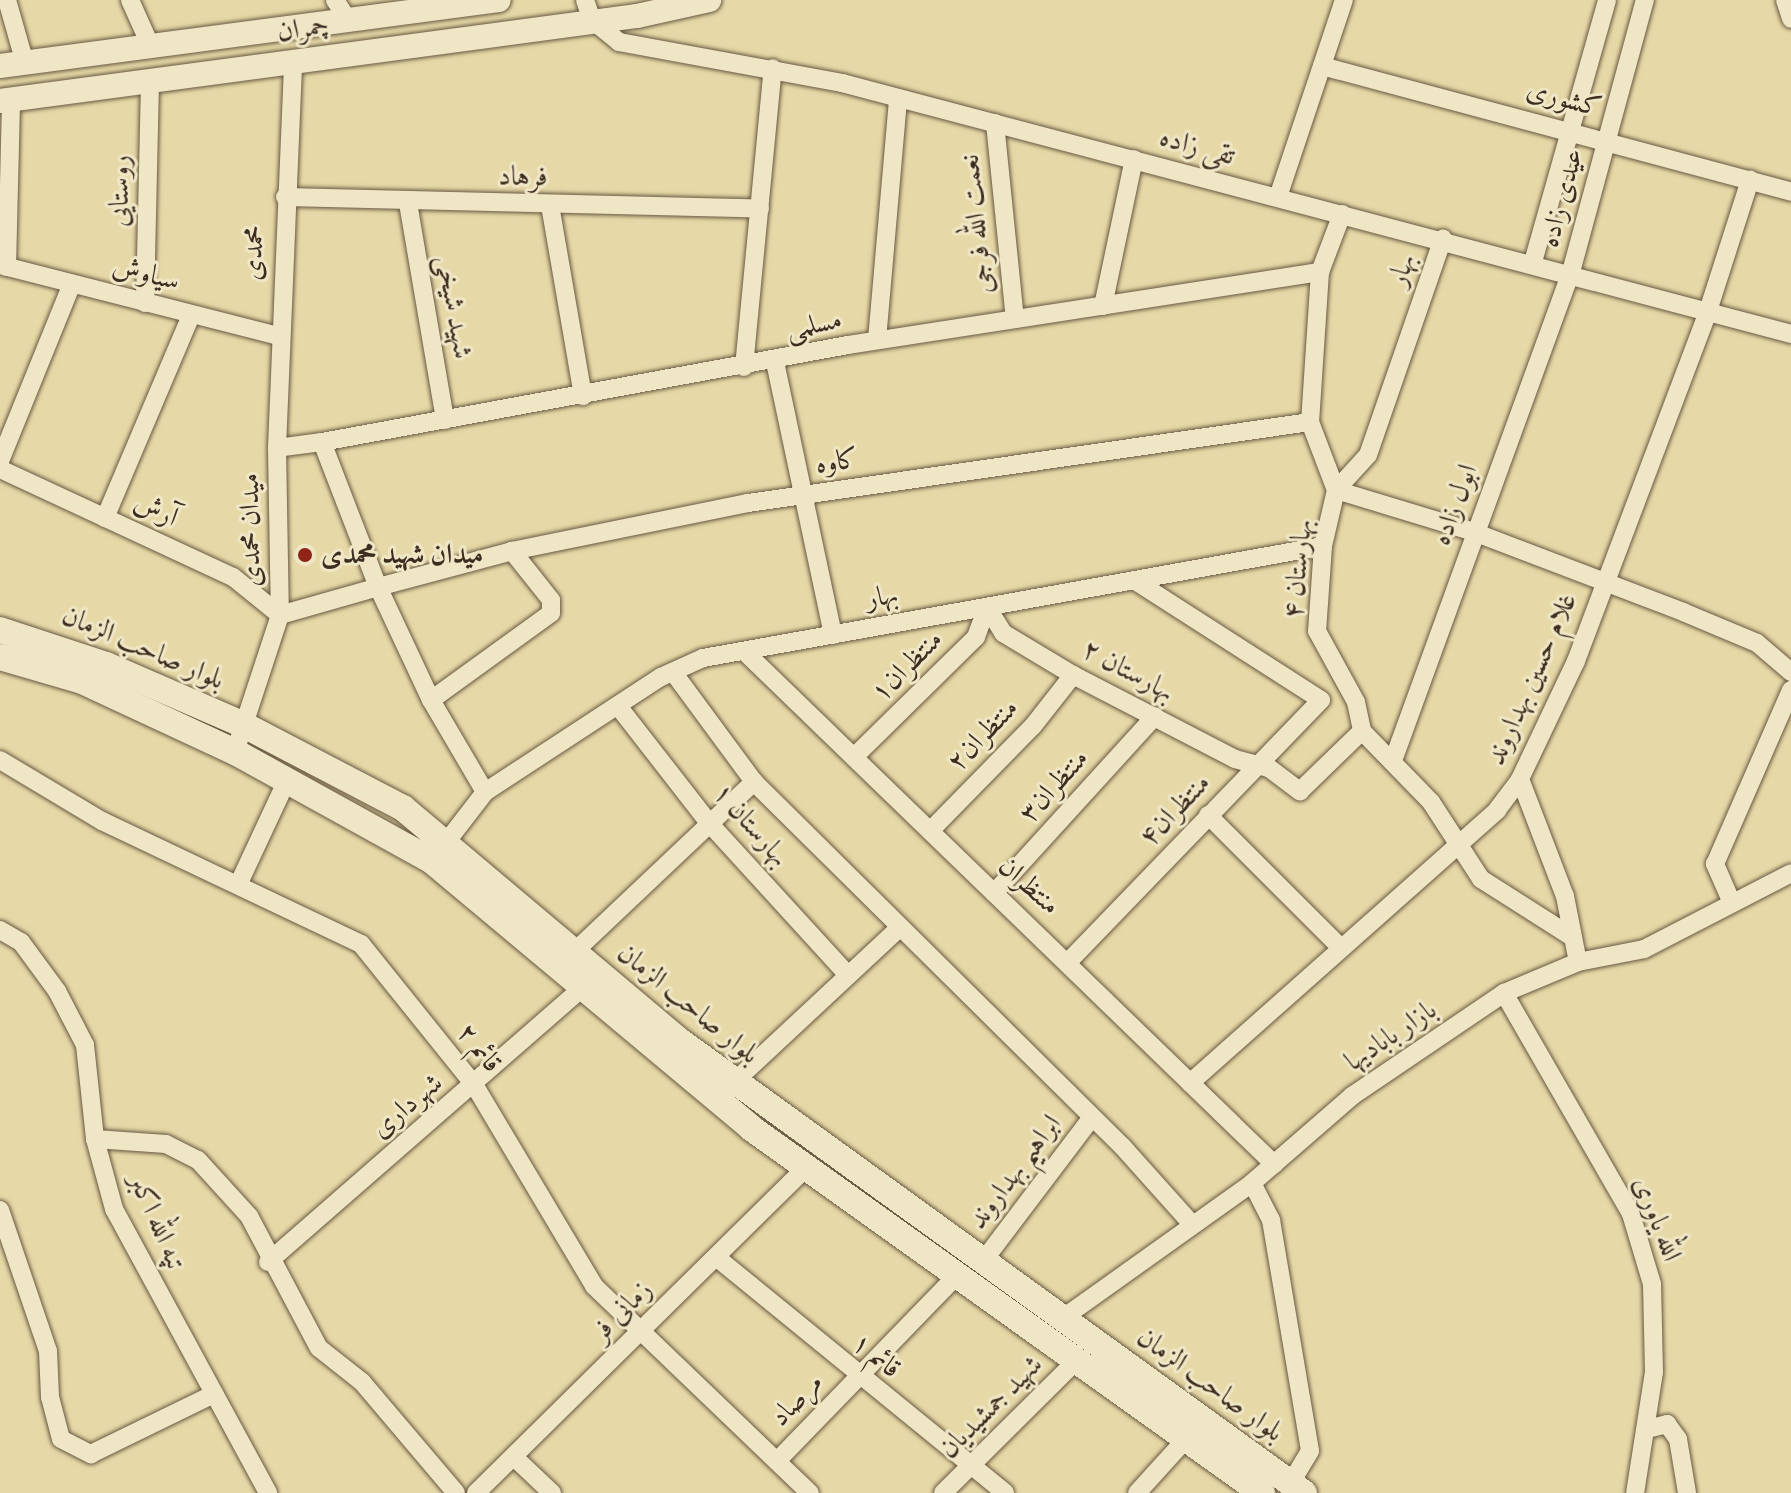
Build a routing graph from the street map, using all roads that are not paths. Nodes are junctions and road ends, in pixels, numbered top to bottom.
1 (7, 0) edge
2 (130, 0) edge
3 (499, 0) edge
4 (709, 0) edge
5 (1344, 0) edge
6 (1645, 0) edge
7 (1785, 0) edge
8 (1603, 1) edge
9 (341, 10) edge
10 (588, 10) edge
11 (1791, 19) edge
12 (151, 47) junction
13 (293, 61) junction
14 (25, 63) junction
15 (0, 66) edge
16 (1322, 66) junction
17 (773, 68) junction
18 (150, 80) junction
19 (898, 98) junction
20 (5, 100) edge
21 (995, 123) junction
22 (1571, 130) junction
23 (1607, 139) junction
24 (1134, 159) junction
25 (1750, 180) junction
26 (1791, 192) edge
27 (285, 197) junction
28 (1278, 197) junction
29 (408, 203) junction
30 (550, 205) junction
31 (760, 209) junction
32 (1342, 214) junction
33 (1443, 239) junction
34 (1533, 262) junction
35 (3, 266) edge
36 (1320, 272) junction
37 (1571, 272) junction
38 (72, 284) junction
39 (145, 303) junction
40 (1103, 306) junction
41 (1708, 311) junction
42 (191, 315) junction
43 (1015, 319) junction
44 (1791, 334) edge
45 (278, 336) junction
46 (877, 340) junction
47 (775, 362) junction
48 (744, 367) junction
49 (583, 396) junction
50 (445, 420) junction
51 (1310, 422) junction
52 (322, 442) junction
53 (277, 448) junction
54 (0, 461) edge
55 (0, 469) edge
56 (1336, 490) junction
57 (803, 496) junction
58 (105, 518) junction
59 (1474, 532) junction
60 (1323, 546) junction
61 (512, 551) junction
62 (1134, 580) junction
63 (1605, 584) junction
64 (378, 587) junction
65 (987, 607) junction
66 (280, 615) junction
67 (0, 630) edge
68 (833, 635) junction
69 (744, 651) junction
70 (0, 657) edge
71 (673, 672) junction
72 (1791, 672) edge
73 (1073, 675) junction
74 (1791, 690) edge
75 (431, 700) junction
76 (618, 706) junction
77 (1155, 716) junction
78 (242, 724) junction
79 (1362, 731) junction
80 (235, 752) junction
81 (854, 757) junction
82 (1394, 758) junction
83 (0, 760) edge
84 (1257, 766) junction
85 (288, 778) junction
86 (1520, 779) junction
87 (754, 782) junction
88 (485, 792) junction
89 (1208, 815) junction
90 (710, 824) junction
91 (930, 831) junction
92 (448, 840) junction
93 (1456, 843) junction
94 (1791, 873) edge
95 (239, 883) junction
96 (994, 893) junction
97 (1732, 903) junction
98 (900, 927) junction
99 (0, 930) edge
100 (1569, 935) junction
101 (1340, 947) junction
102 (574, 952) junction
103 (1070, 960) junction
104 (1578, 962) junction
105 (848, 975) junction
106 (580, 990) junction
107 (1504, 993) junction
108 (734, 1082) junction
109 (1190, 1083) junction
110 (475, 1086) junction
111 (1092, 1117) junction
112 (95, 1139) junction
113 (1274, 1164) junction
114 (807, 1167) junction
115 (1252, 1183) junction
116 (0, 1210) edge
117 (1190, 1222) junction
118 (716, 1257) junction
119 (984, 1260) junction
120 (268, 1262) junction
121 (958, 1274) junction
122 (1055, 1328) junction
123 (641, 1332) junction
124 (1077, 1360) junction
125 (857, 1378) junction
126 (214, 1394) junction
127 (1647, 1429) junction
128 (1186, 1439) junction
129 (515, 1458) junction
130 (777, 1461) junction
131 (970, 1467) junction
132 (1298, 1488) edge
133 (268, 1490) edge
134 (286, 1493) edge
135 (456, 1493) edge
136 (476, 1493) edge
137 (552, 1493) edge
138 (810, 1493) edge
139 (943, 1493) edge
140 (1005, 1493) edge
141 (1137, 1493) edge
142 (1262, 1493) edge
143 (1635, 1493) edge
144 (1687, 1493) edge

1 - 14 street
2 - 12 street
3 - 9 street, چمران
4 - 10 street, چمران
5 - 16 street
6 - 23 street, عیدی زاده
7 - 11 street
8 - 22 street, عیدی زاده
9 - 12 street, چمران
10 - 13 street, چمران
10 - 17 street, تقی زاده
12 - 14 street, چمران
13 - 18 street, چمران
13 - 27 street, محمدی
14 - 15 street, چمران
16 - 22 street, کشوری
16 - 28 street
17 - 19 street, تقی زاده
17 - 31 street
18 - 20 street, چمران
18 - 39 street, روستایی
19 - 21 street, تقی زاده
19 - 46 street
20 - 35 street
21 - 24 street, تقی زاده
21 - 43 street, نعمت الله فرجی
22 - 23 street, کشوری
22 - 34 street, عیدی زاده
23 - 25 street, کشوری
23 - 37 street, عیدی زاده
24 - 28 street, تقی زاده
24 - 40 street
25 - 26 street, کشوری
25 - 41 street, غلام حسین بهداروند
27 - 29 street, فرهاد
27 - 45 street, محمدی
28 - 32 street, تقی زاده
29 - 30 street, فرهاد
29 - 50 street, شهید شیخی
30 - 31 street, فرهاد
30 - 49 street
31 - 48 street
32 - 33 street, تقی زاده
32 - 36 street, بهارستان ۴
33 - 34 street, تقی زاده
33 - 56 street, بهار
34 - 37 street, تقی زاده
35 - 38 street, سیاوش
36 - 40 street, مسلمی
36 - 51 street, بهارستان ۴
37 - 41 street, تقی زاده
37 - 59 street, ابول زاده
38 - 39 street, سیاوش
38 - 54 street
39 - 42 street, سیاوش
40 - 43 street, مسلمی
41 - 44 street, تقی زاده
41 - 63 street, غلام حسین بهداروند
42 - 45 street, سیاوش
42 - 58 street
43 - 46 street, مسلمی
45 - 53 street, محمدی
46 - 47 street, مسلمی
47 - 48 street, مسلمی
47 - 57 street
48 - 49 street, مسلمی
49 - 50 street, مسلمی
50 - 52 street, مسلمی
51 - 56 street, بهارستان ۴
51 - 57 street, کاوه
52 - 53 street, میدان محمدی
52 - 64 street
53 - 66 street, میدان محمدی
55 - 58 street, آرش
56 - 59 street
56 - 60 street, بهارستان ۴
57 - 61 street, کاوه
57 - 68 street
58 - 66 street, آرش
59 - 63 street
59 - 82 street, ابول زاده
60 - 62 street, بهار
60 - 79 street, بهارستان ۴
61 - 64 street, کاوه
61 - 75 street
62 - 65 street, بهار
62 - 84 street, منتظران۴
63 - 72 street
63 - 86 street, غلام حسین بهداروند
64 - 66 street, میدان محمدی
64 - 75 street
65 - 68 street, بهار
65 - 73 street, بهارستان ۲
65 - 81 street, منتظران۱
66 - 78 street
67 - 78 main road, بلوار صاحب الزمان
68 - 69 street, بهار
69 - 71 street, بهار
69 - 81 street, منتظران
70 - 80 main road, بلوار صاحب الزمان
71 - 76 street, بهار
71 - 87 street
73 - 77 street, بهارستان ۲
73 - 91 street, منتظران۲
74 - 97 street
75 - 88 street
76 - 88 street, بهار
76 - 90 street, بهارستان ۱
77 - 84 street, بهارستان ۲
77 - 96 street, منتظران۳
78 - 80 street
78 - 92 main road, بلوار صاحب الزمان
79 - 82 street
79 - 84 street, بهارستان ۲
80 - 85 main road, بلوار صاحب الزمان
81 - 91 street, منتظران
82 - 93 street
83 - 95 street, قائم ۲
84 - 89 street, منتظران۴
85 - 95 street
85 - 106 main road, بلوار صاحب الزمان
86 - 93 street, غلام حسین بهداروند
86 - 100 street
87 - 90 street
87 - 98 street
88 - 92 street, بهار
89 - 101 street
89 - 103 street, منتظران۴
90 - 102 street
90 - 105 street, بهارستان ۱
91 - 96 street, منتظران
92 - 102 main road, بلوار صاحب الزمان
93 - 100 street
93 - 101 street, غلام حسین بهداروند
94 - 97 street, بازار بابادیها
95 - 110 street, قائم ۲
96 - 103 street, منتظران
97 - 104 street, بازار بابادیها
98 - 105 street
98 - 111 street
99 - 112 street, تپه الله اکبر
100 - 104 street
101 - 109 street, غلام حسین بهداروند
102 - 108 main road, بلوار صاحب الزمان
103 - 109 street, منتظران
104 - 107 street, بازار بابادیها
105 - 108 street
106 - 110 street, شهرداری
106 - 114 main road, بلوار صاحب الزمان
107 - 113 street, بازار بابادیها
107 - 127 street, الله یاوری
108 - 119 main road, بلوار صاحب الزمان
109 - 113 street, منتظران
110 - 120 street, شهرداری
110 - 123 street, قائم ۲
111 - 117 street
111 - 119 street, ابراهیم بهداروند
112 - 120 street
112 - 126 street, تپه الله اکبر
113 - 115 street, بازار بابادیها
114 - 118 street, زمانی فر
114 - 121 main road, بلوار صاحب الزمان
115 - 117 street, بازار بابادیها
115 - 132 street
116 - 126 street
117 - 122 street, بازار بابادیها
118 - 123 street, زمانی فر
118 - 125 street, قائم ۱
119 - 122 main road, بلوار صاحب الزمان
120 - 135 street
121 - 122 main road, بلوار صاحب الزمان
121 - 125 street, مرصاد
122 - 124 main road, بلوار صاحب الزمان
122 - 132 main road, بلوار صاحب الزمان
123 - 129 street, زمانی فر
123 - 130 street, قائم ۲
124 - 128 main road, بلوار صاحب الزمان
124 - 131 street, شهید جمشیدیان
125 - 130 street, مرصاد
125 - 131 street, قائم ۱
126 - 133 street, تپه الله اکبر
127 - 143 street, الله یاوری
127 - 144 street
128 - 141 street
128 - 142 main road, بلوار صاحب الزمان
129 - 136 street, زمانی فر
129 - 137 street
130 - 138 street, قائم ۲
131 - 139 street, شهید جمشیدیان
131 - 140 street, قائم ۱
133 - 134 street

